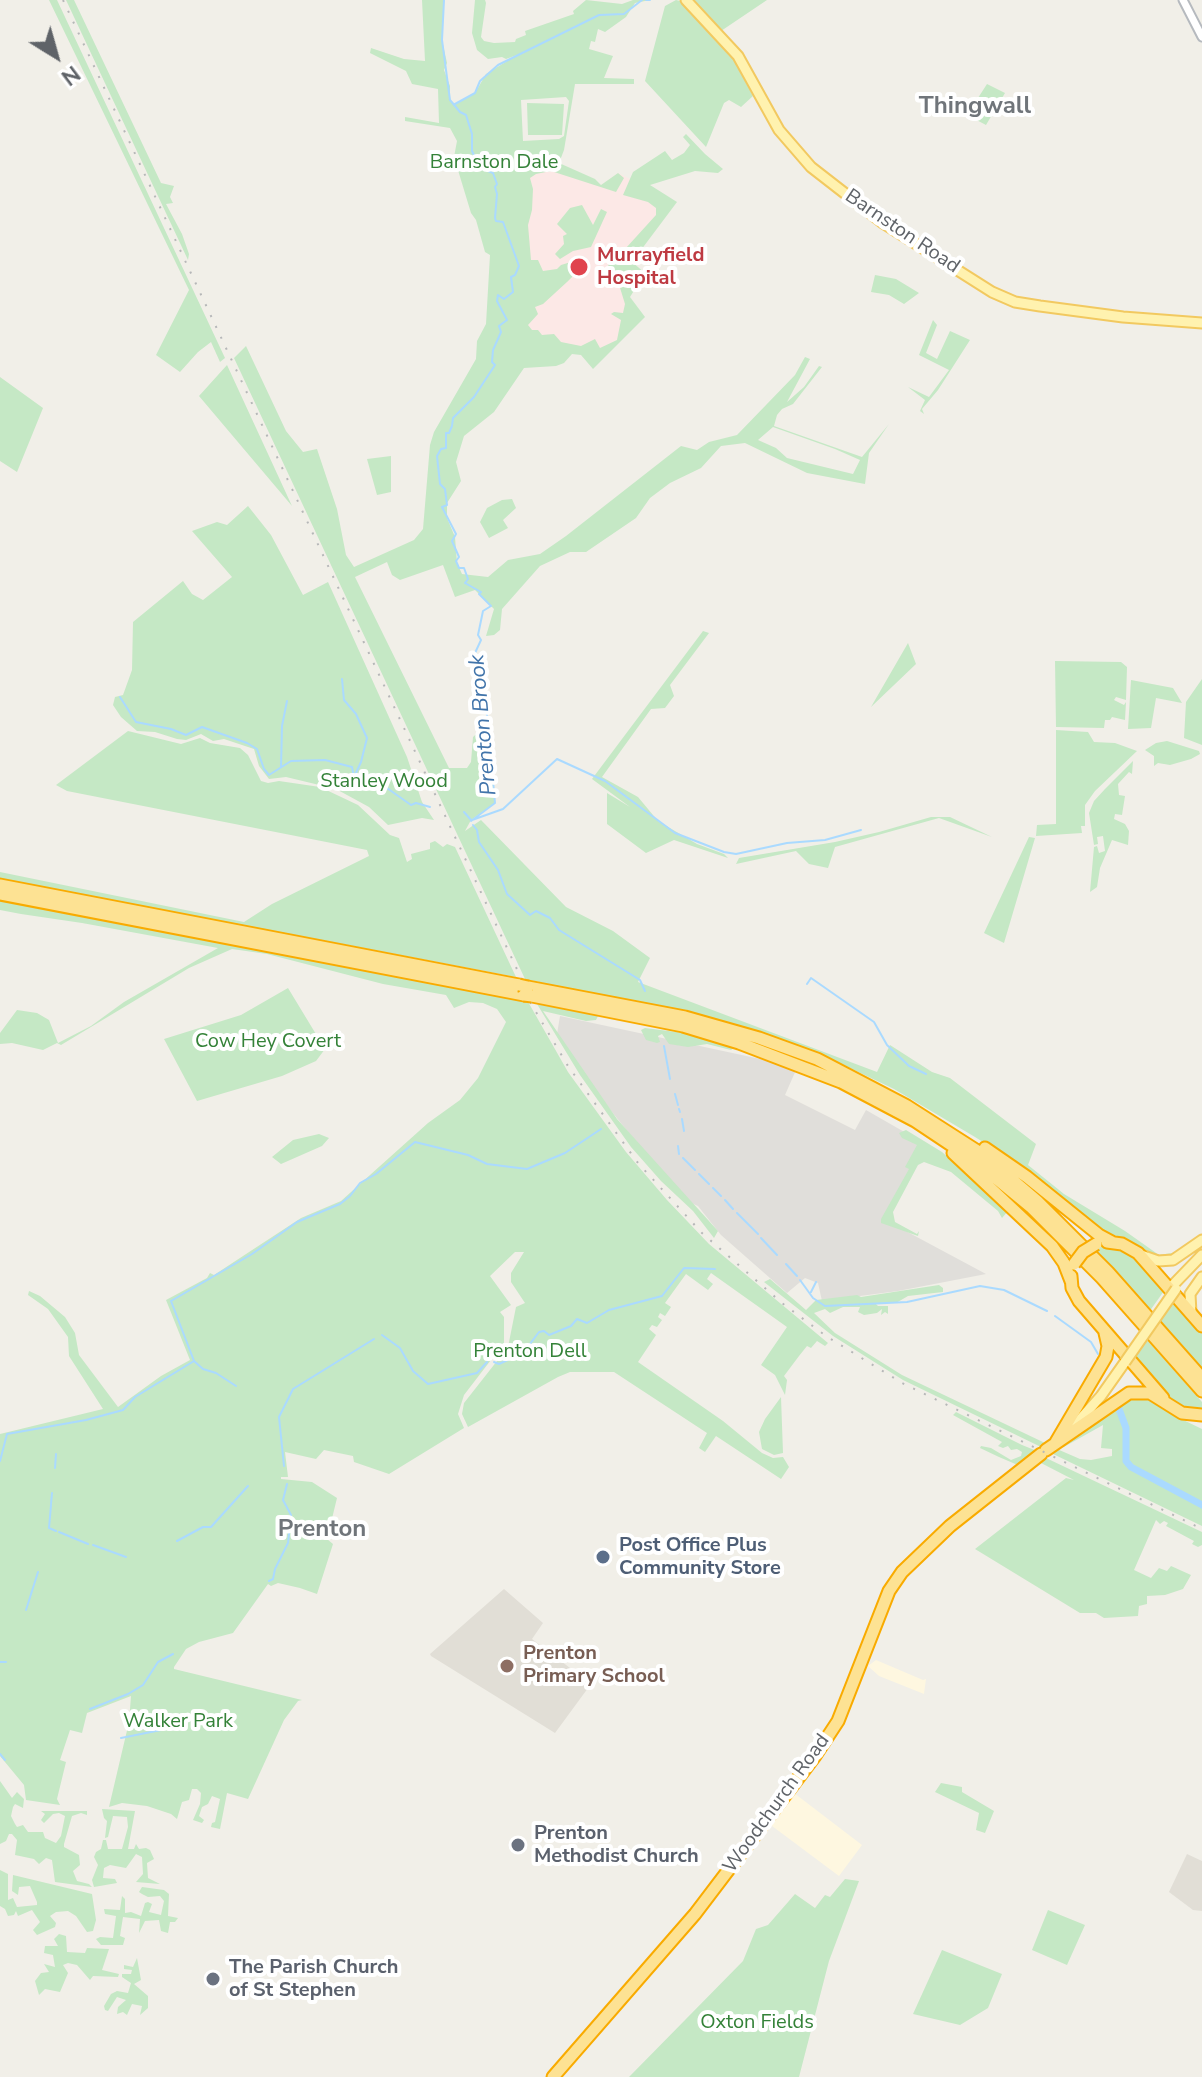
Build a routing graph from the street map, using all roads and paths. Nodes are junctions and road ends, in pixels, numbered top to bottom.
1 (686, 0) edge
2 (1183, 0) edge
3 (1202, 37) edge
4 (1202, 323) edge
5 (0, 885) edge
6 (0, 894) edge
7 (334, 953) junction
8 (526, 991) junction
9 (841, 1082) junction
10 (907, 1106) junction
11 (1202, 1240) edge
12 (1112, 1242) junction
13 (1138, 1253) junction
14 (1202, 1255) edge
15 (1202, 1262) edge
16 (1202, 1277) edge
17 (1071, 1281) junction
18 (1175, 1287) junction
19 (1192, 1315) junction
20 (1202, 1326) edge
21 (1103, 1328) junction
22 (1202, 1378) edge
23 (1202, 1391) edge
24 (1168, 1404) junction
25 (1199, 1417) edge
26 (1048, 1449) junction
27 (553, 2077) edge

1 - 4 main road, Barnston Road
2 - 3 main road
5 - 7 highway
6 - 7 highway
7 - 8 highway
8 - 9 highway
8 - 10 highway
9 - 17 highway
9 - 23 highway
10 - 12 highway
10 - 22 highway
11 - 13 main road
12 - 13 highway
12 - 17 highway, bridge
13 - 19 highway
14 - 18 main road, Woodchurch Road
15 - 18 main road, Woodchurch Road
16 - 19 main road
17 - 21 highway
18 - 26 main road, Woodchurch Road, bridge
19 - 20 highway
21 - 24 highway
21 - 26 highway
24 - 25 highway
24 - 26 highway
26 - 27 highway, Woodchurch Road

